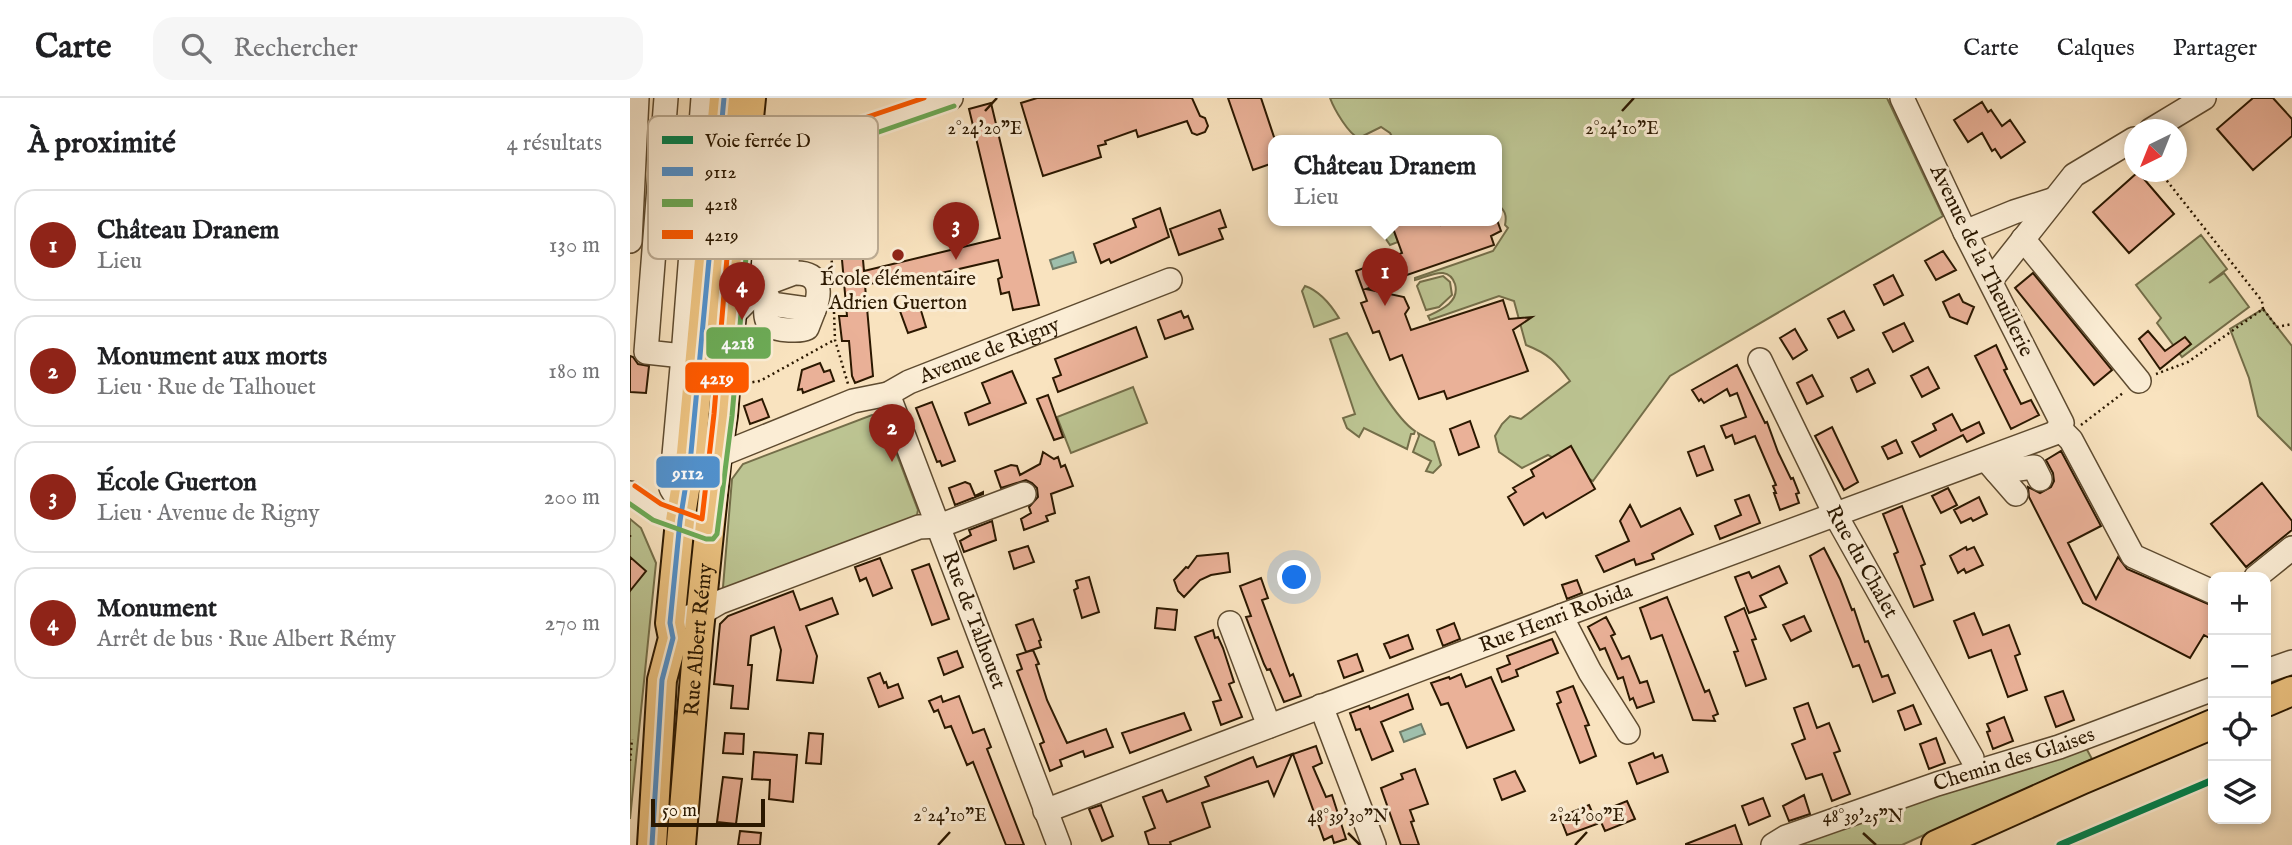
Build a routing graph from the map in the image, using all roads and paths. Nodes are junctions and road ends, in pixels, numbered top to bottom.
1 (637, 98) edge
2 (666, 98) edge
3 (703, 98) edge
4 (724, 98) edge
5 (751, 98) edge
6 (951, 98) edge
7 (1902, 98) edge
8 (2204, 98) edge
9 (665, 116) edge
10 (702, 116) edge
11 (727, 116) edge
12 (744, 116) edge
13 (2169, 119) edge
14 (878, 123) edge
15 (2124, 145) edge
16 (2168, 182) edge
17 (2052, 200) junction
18 (1965, 232) junction
19 (2022, 239) junction
20 (630, 241) edge
21 (653, 259) edge
22 (690, 259) edge
23 (722, 259) edge
24 (736, 259) edge
25 (787, 259) edge
26 (1170, 280) dead end
27 (1991, 280) junction
28 (764, 292) junction
29 (2263, 309) junction
30 (732, 316) junction
31 (2292, 324) edge
32 (835, 340) dead end
33 (682, 356) junction
34 (1760, 360) dead end
35 (2139, 381) junction
36 (743, 384) dead end
37 (888, 394) junction
38 (2066, 426) junction
39 (704, 455) junction
40 (1991, 465) junction
41 (2040, 479) dead end
42 (630, 493) edge
43 (1024, 494) dead end
44 (2016, 494) dead end
45 (681, 514) junction
46 (1835, 514) junction
47 (939, 526) junction
48 (709, 531) junction
49 (2292, 548) edge
50 (2262, 572) edge
51 (2208, 590) edge
52 (701, 613) junction
53 (1561, 616) junction
54 (670, 623) junction
55 (1230, 624) dead end
56 (2292, 662) edge
57 (2271, 669) edge
58 (2208, 691) edge
59 (2292, 691) edge
60 (2271, 700) edge
61 (1321, 706) junction
62 (1269, 726) junction
63 (2208, 726) edge
64 (1628, 732) dead end
65 (632, 739) dead end
66 (1972, 758) dead end
67 (630, 761) edge
68 (1045, 811) junction
69 (652, 845) edge
70 (681, 845) edge
71 (1059, 845) edge
72 (1374, 845) edge
73 (1773, 845) edge
74 (1937, 845) edge

1 - 20 street
2 - 9 street
3 - 10 street
4 - 11 main road, Rue Albert Rémy
5 - 12 main road, Rue Albert Rémy
6 - 14 street
7 - 18 street, Avenue de la Theuillerie
8 - 13 street
15 - 17 street
16 - 29 path
17 - 18 street
17 - 19 street
18 - 27 street, Avenue de la Theuillerie
19 - 27 street
19 - 35 street
21 - 33 street
22 - 33 street
23 - 39 main road, Rue Albert Rémy
24 - 30 main road, Rue Albert Rémy
25 - 28 street
26 - 37 street, Avenue de Rigny
27 - 38 street, Avenue de la Theuillerie
28 - 28 street
28 - 30 street
29 - 31 path
29 - 35 path
30 - 39 main road, Rue Albert Rémy
32 - 36 path
33 - 45 street
34 - 46 street, Rue du Chalet
35 - 38 path
37 - 39 street, Avenue de Rigny
37 - 47 street, Rue de Talhouet
38 - 40 street, Rue Henri Robida
38 - 51 street, Avenue de la Theuillerie
39 - 45 main road, Rue Albert Rémy
39 - 48 main road, Rue Albert Rémy
40 - 41 street
40 - 44 street
40 - 46 street, Rue Henri Robida
42 - 45 street
43 - 47 street
45 - 48 street
45 - 54 main road, Rue Albert Rémy
46 - 53 street, Rue Henri Robida
46 - 66 street, Rue du Chalet
47 - 52 street
47 - 68 street, Rue de Talhouet
48 - 52 main road, Rue Albert Rémy
49 - 50 street
52 - 54 street
52 - 70 main road, Rue Albert Rémy
53 - 61 street, Rue Henri Robida
53 - 64 street
54 - 69 main road, Rue Albert Rémy
55 - 62 street
56 - 57 street
58 - 73 street, Chemin des Glaises
59 - 60 main road
61 - 62 street, Rue Henri Robida
61 - 72 street
62 - 68 street, Rue Henri Robida
63 - 74 main road
65 - 67 path
68 - 71 street, Rue de Talhouet

